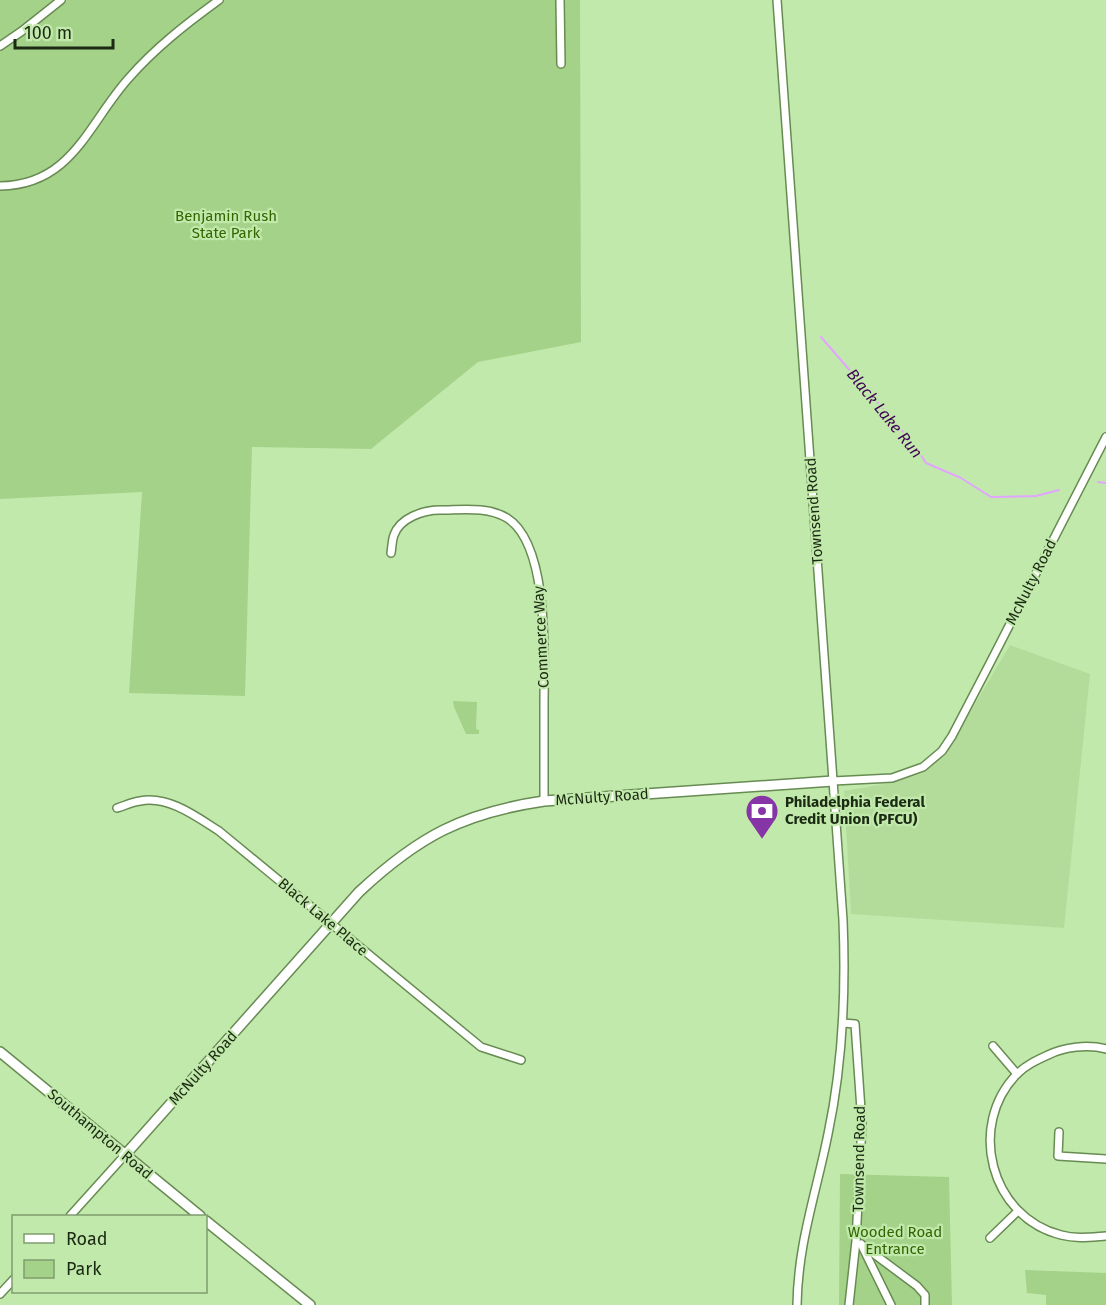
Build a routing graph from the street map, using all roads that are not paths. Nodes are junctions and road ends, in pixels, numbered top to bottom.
1 (61, 0) edge
2 (219, 0) edge
3 (560, 0) edge
4 (777, 0) edge
5 (0, 46) edge
6 (561, 64) dead end
7 (0, 186) edge
8 (1106, 437) edge
9 (391, 553) dead end
10 (833, 781) junction
11 (544, 801) junction
12 (117, 808) dead end
13 (331, 925) junction
14 (843, 1023) junction
15 (993, 1046) dead end
16 (1106, 1049) edge
17 (0, 1052) edge
18 (521, 1060) dead end
19 (1017, 1074) junction
20 (1059, 1132) dead end
21 (125, 1155) junction
22 (1106, 1159) edge
23 (1018, 1211) junction
24 (71, 1215) edge
25 (199, 1215) edge
26 (207, 1222) edge
27 (1106, 1236) edge
28 (990, 1238) dead end
29 (859, 1243) junction
30 (12, 1281) edge
31 (0, 1294) edge
32 (310, 1305) edge
33 (797, 1305) edge
34 (849, 1305) edge
35 (891, 1305) edge
36 (925, 1305) edge

1 - 5 street
2 - 7 street
3 - 6 street
4 - 10 street, Townsend Road
8 - 10 street, McNulty Road
9 - 11 street, Commerce Way
10 - 11 street, McNulty Road
10 - 14 street, Townsend Road
11 - 13 street, McNulty Road
12 - 13 street, Black Lake Place
13 - 18 street, Black Lake Place
13 - 21 street, McNulty Road
14 - 29 street, Townsend Road
14 - 33 street, Townsend Road
15 - 19 street
16 - 19 street
17 - 21 street, Southampton Road
19 - 23 street
20 - 22 street
21 - 24 street, McNulty Road
21 - 25 street, Southampton Road
23 - 27 street
23 - 28 street
26 - 32 street
29 - 34 street, Townsend Road
29 - 35 street
29 - 36 street
30 - 31 street

